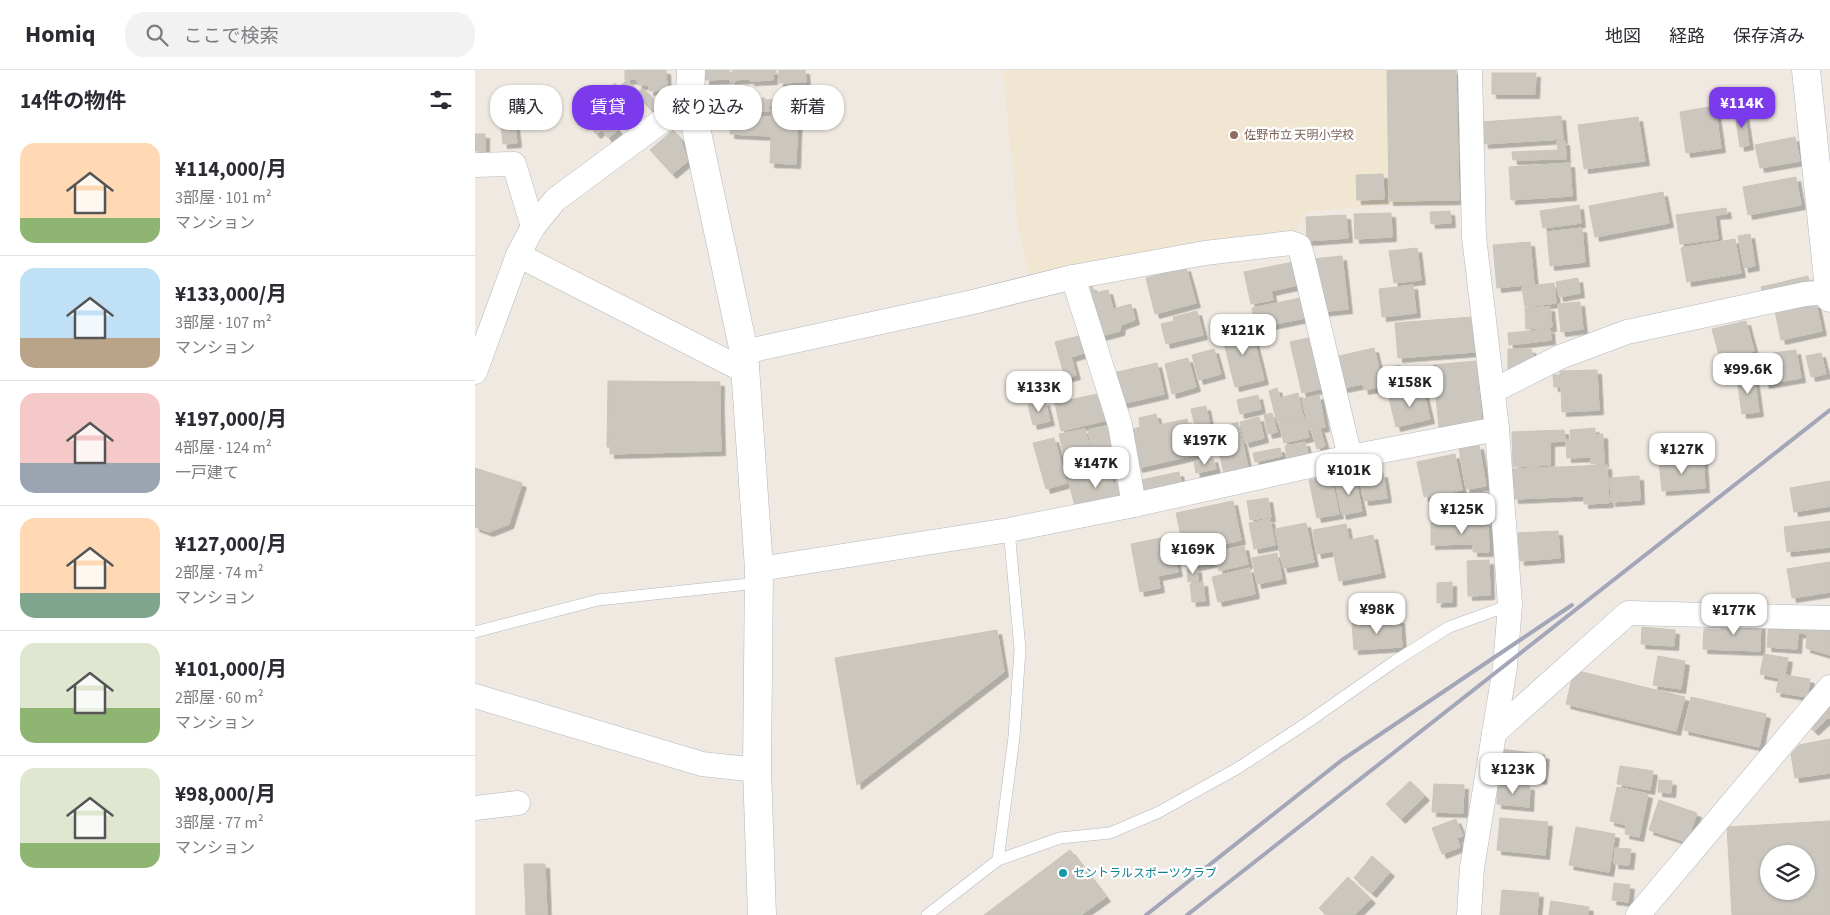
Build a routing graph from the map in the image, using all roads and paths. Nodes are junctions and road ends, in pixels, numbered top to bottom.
1 (691, 70) edge
2 (1470, 70) edge
3 (1806, 70) edge
4 (691, 85) edge
5 (654, 127) edge
6 (697, 130) edge
7 (475, 165) edge
8 (533, 226) junction
9 (518, 255) junction
10 (1073, 277) junction
11 (1830, 294) edge
12 (744, 362) junction
13 (475, 372) edge
14 (1493, 391) junction
15 (1497, 429) junction
16 (1350, 457) junction
17 (1135, 505) junction
18 (1009, 530) junction
19 (759, 576) junction
20 (1510, 605) junction
21 (1830, 618) edge
22 (475, 632) edge
23 (1830, 686) edge
24 (475, 696) edge
25 (1493, 733) junction
26 (757, 770) junction
27 (518, 803) dead end
28 (475, 808) edge
29 (999, 860) junction
30 (762, 915) edge
31 (927, 915) edge
32 (1469, 915) edge
33 (1638, 915) edge

1 - 4 street
2 - 14 street
3 - 11 street
5 - 8 street
6 - 12 street
7 - 8 street
8 - 9 street
9 - 12 street
9 - 13 street
10 - 12 street
10 - 16 street
10 - 17 street
11 - 14 street
12 - 19 street
14 - 15 street
15 - 16 street
15 - 20 street
16 - 17 street
17 - 18 street
18 - 19 street
18 - 29 lane
19 - 22 lane
19 - 26 street
20 - 25 street
20 - 29 lane
21 - 25 street
23 - 33 street
24 - 26 street
25 - 32 street
26 - 30 street
27 - 28 street
29 - 31 lane

